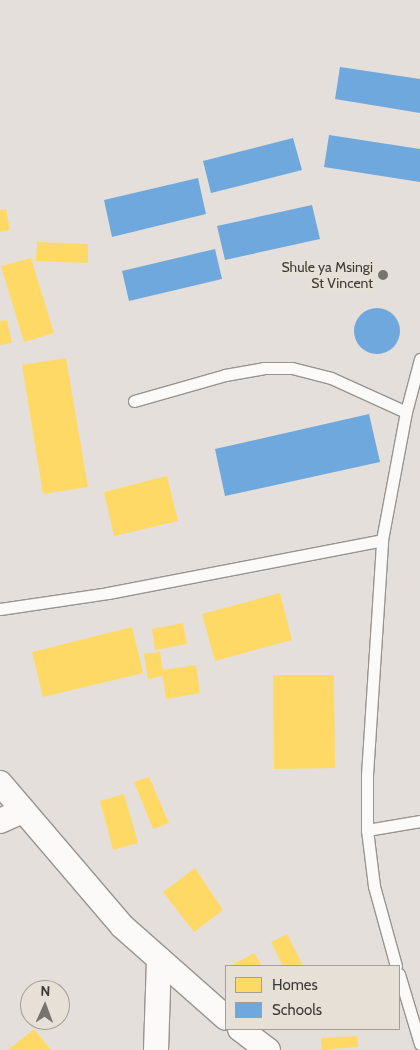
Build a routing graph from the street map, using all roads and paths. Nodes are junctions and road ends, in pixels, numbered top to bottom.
1 (420, 359) edge
2 (134, 401) dead end
3 (406, 412) junction
4 (382, 540) junction
5 (0, 609) edge
6 (0, 783) edge
7 (22, 811) junction
8 (0, 821) edge
9 (420, 821) edge
10 (367, 830) junction
11 (159, 959) junction
12 (396, 965) edge
13 (400, 977) edge
14 (225, 1017) edge
15 (241, 1030) edge
16 (420, 1044) edge
17 (156, 1050) edge
18 (268, 1050) edge

1 - 3 lane
2 - 3 lane
3 - 4 lane
4 - 5 lane
4 - 10 lane
6 - 7 street
7 - 8 street
7 - 11 street
9 - 10 lane
10 - 12 lane
11 - 14 street
11 - 17 street
13 - 16 lane
15 - 18 street

